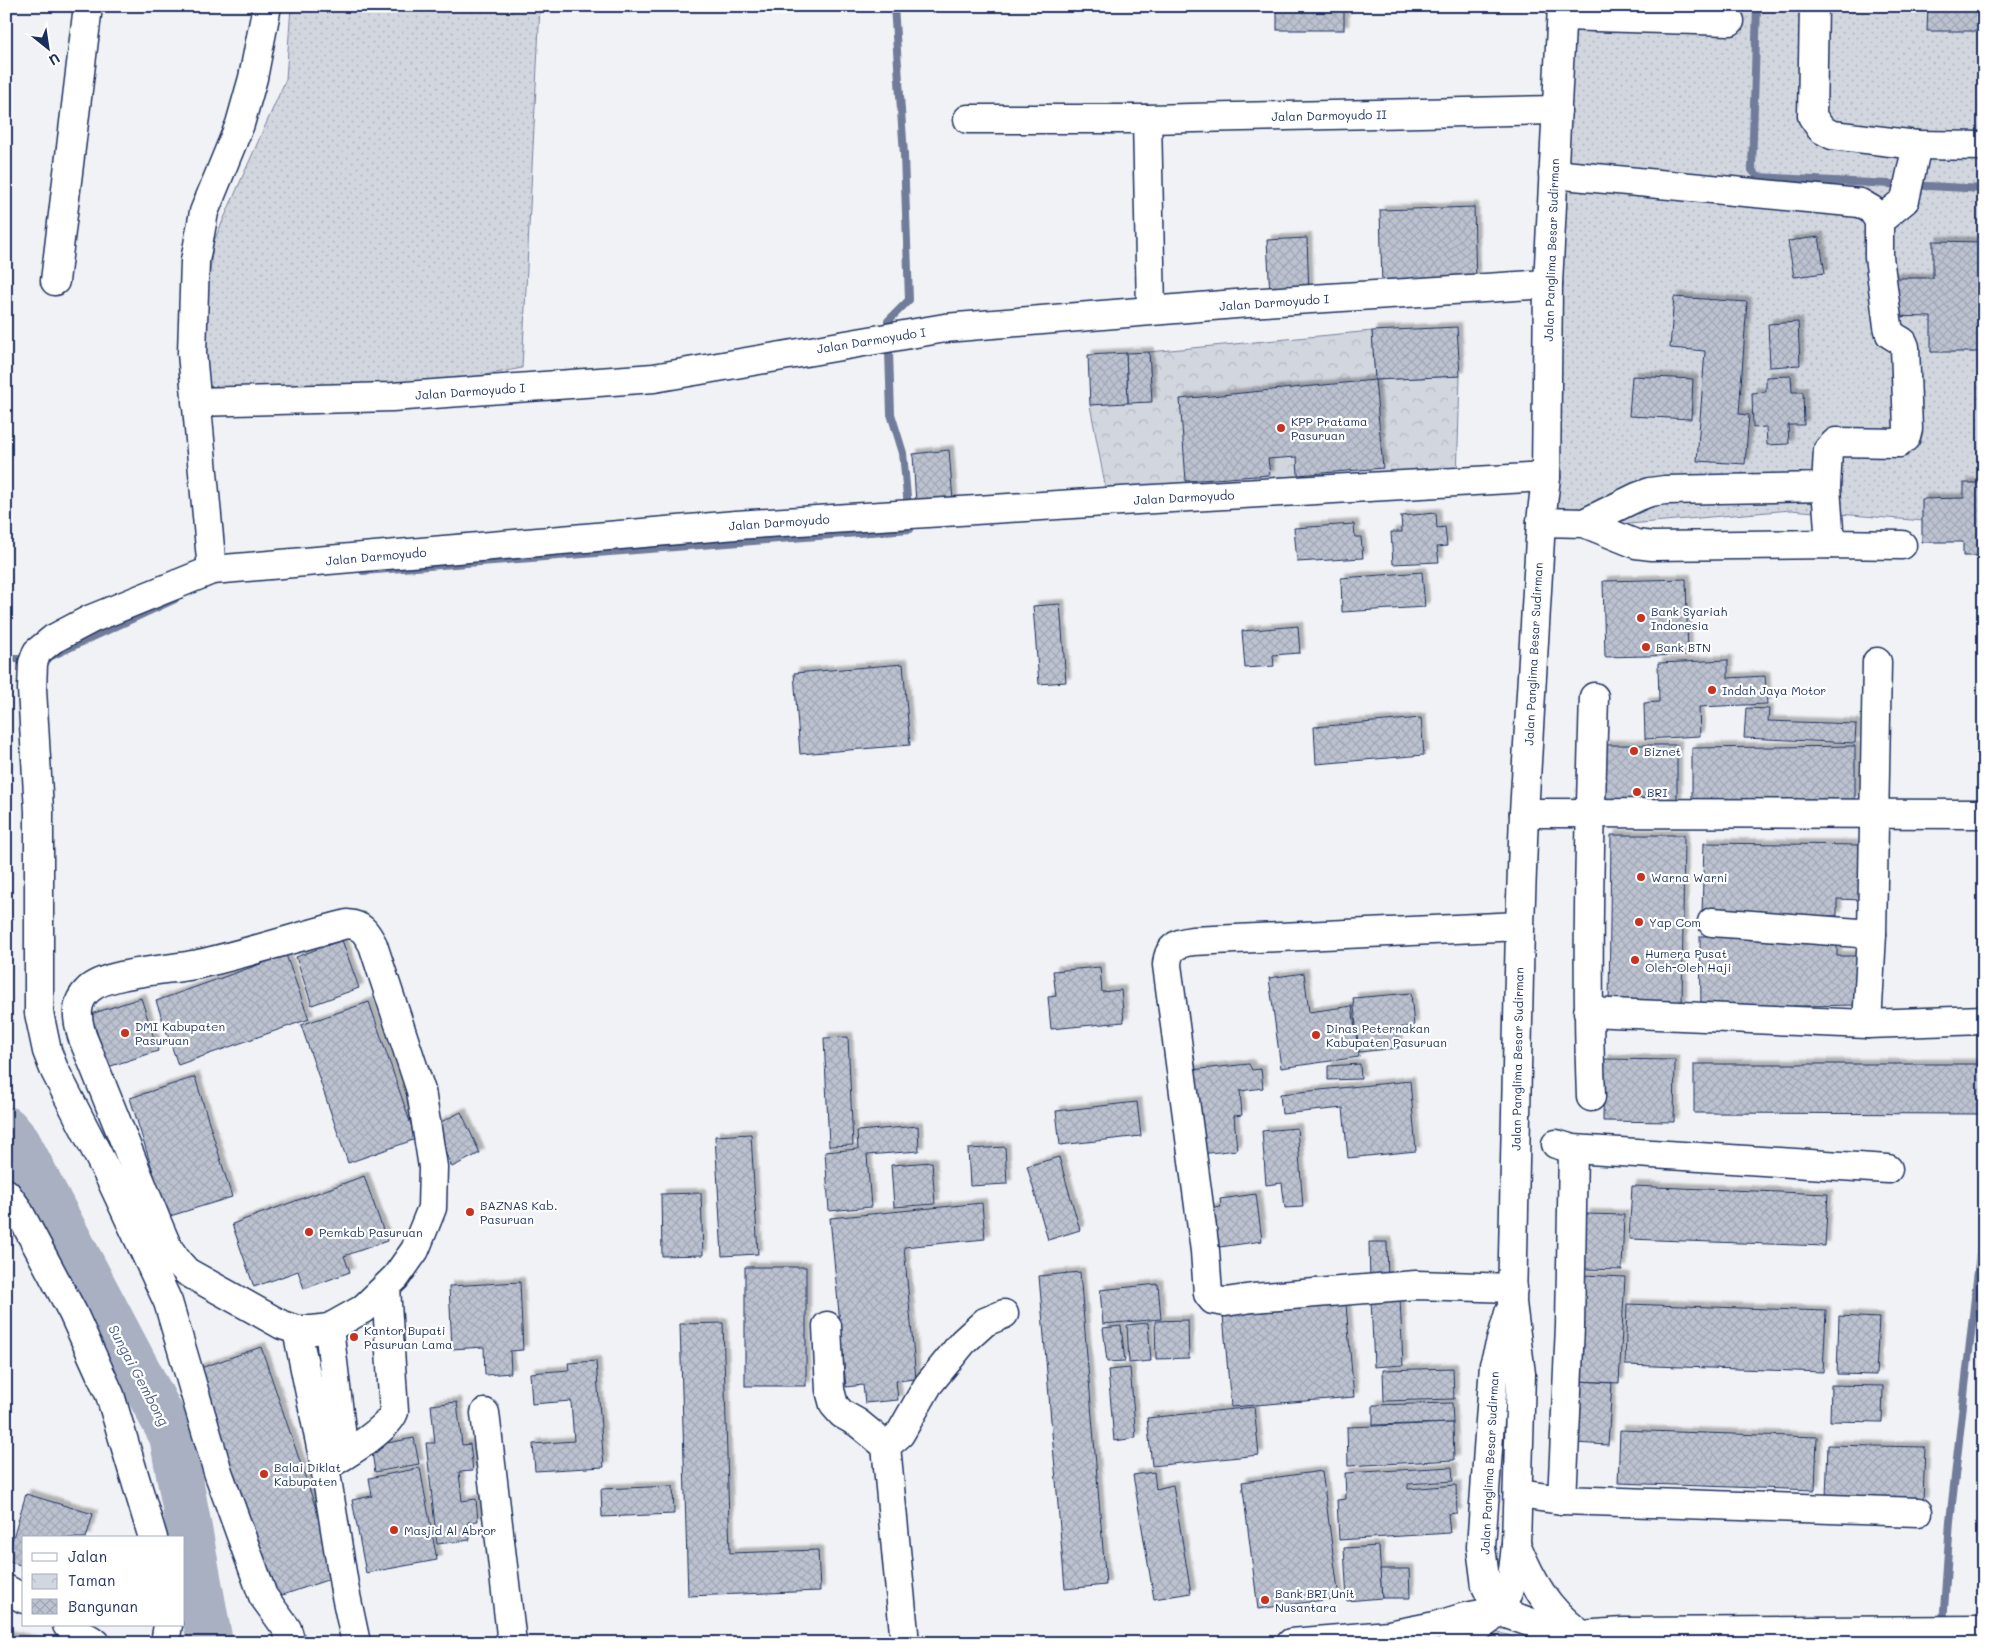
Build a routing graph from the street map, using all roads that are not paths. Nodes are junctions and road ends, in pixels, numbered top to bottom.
1 (88, 6) edge
2 (267, 6) edge
3 (1814, 6) edge
4 (1562, 11) edge
5 (1730, 21) dead end
6 (1557, 110) junction
7 (968, 119) dead end
8 (1147, 119) junction
9 (1917, 145) junction
10 (1984, 146) edge
11 (1554, 174) junction
12 (1879, 221) junction
13 (55, 281) dead end
14 (1548, 284) junction
15 (1151, 310) junction
16 (196, 402) junction
17 (1546, 477) junction
18 (1826, 487) junction
19 (1541, 522) junction
20 (1584, 523) junction
21 (1830, 544) junction
22 (1902, 545) dead end
23 (212, 570) junction
24 (1877, 662) dead end
25 (1594, 697) dead end
26 (1524, 813) junction
27 (1590, 814) junction
28 (1873, 814) junction
29 (1984, 814) edge
30 (1712, 922) dead end
31 (1520, 926) junction
32 (1872, 934) junction
33 (1588, 1012) junction
34 (1984, 1020) edge
35 (1867, 1024) junction
36 (1591, 1097) dead end
37 (1888, 1169) dead end
38 (6, 1193) edge
39 (386, 1288) junction
40 (1512, 1295) junction
41 (1004, 1314) dead end
42 (827, 1326) dead end
43 (329, 1328) junction
44 (297, 1330) junction
45 (485, 1413) dead end
46 (886, 1446) junction
47 (335, 1461) junction
48 (1519, 1494) junction
49 (1562, 1500) junction
50 (1918, 1512) dead end
51 (152, 1536) edge
52 (1516, 1544) junction
53 (1482, 1547) junction
54 (6, 1589) edge
55 (22, 1598) edge
56 (1498, 1611) junction
57 (70, 1626) edge
58 (168, 1626) edge
59 (1984, 1630) edge
60 (1462, 1634) edge
61 (1571, 1639) edge
62 (96, 1643) edge
63 (166, 1643) edge
64 (291, 1643) edge
65 (356, 1643) edge
66 (512, 1643) edge
67 (905, 1643) edge
68 (1292, 1643) edge

1 - 13 street
2 - 16 street
3 - 9 street
4 - 5 street
4 - 6 street, Jalan Panglima Besar Sudirman
6 - 8 street, Jalan Darmoyudo II
6 - 11 street, Jalan Panglima Besar Sudirman
7 - 8 street, Jalan Darmoyudo II
8 - 15 street
9 - 10 street
9 - 12 street
11 - 12 street
11 - 14 street, Jalan Panglima Besar Sudirman
12 - 18 street
14 - 15 street, Jalan Darmoyudo I
14 - 17 street, Jalan Panglima Besar Sudirman
15 - 16 street, Jalan Darmoyudo I
16 - 23 street
17 - 19 street, Jalan Panglima Besar Sudirman
17 - 23 street, Jalan Darmoyudo
18 - 20 street
18 - 21 street
19 - 20 street
19 - 26 street, Jalan Panglima Besar Sudirman
20 - 21 street
21 - 22 street
23 - 64 street, Jalan Darmoyudo
24 - 28 street
25 - 27 street
26 - 27 street
26 - 31 street, Jalan Panglima Besar Sudirman
27 - 28 street
27 - 33 street
28 - 29 street
28 - 32 street
30 - 32 street
31 - 40 street, Jalan Panglima Besar Sudirman
31 - 40 street
32 - 35 street
33 - 35 street
33 - 36 street
34 - 35 street
37 - 49 street
38 - 51 street
39 - 43 street
39 - 44 street
39 - 47 street
40 - 48 street, Jalan Panglima Besar Sudirman
40 - 53 street, Jalan Panglima Besar Sudirman
41 - 46 street
42 - 46 street
43 - 44 street
43 - 47 street
44 - 47 street
45 - 66 street
46 - 67 street
47 - 65 street
48 - 49 street
48 - 52 street, Jalan Panglima Besar Sudirman
49 - 50 street
52 - 56 street, Jalan Panglima Besar Sudirman
52 - 61 street
53 - 56 street, Jalan Panglima Besar Sudirman
53 - 60 street
54 - 55 street
56 - 60 street
56 - 61 street
57 - 62 street
58 - 63 street
59 - 61 street
60 - 68 street

